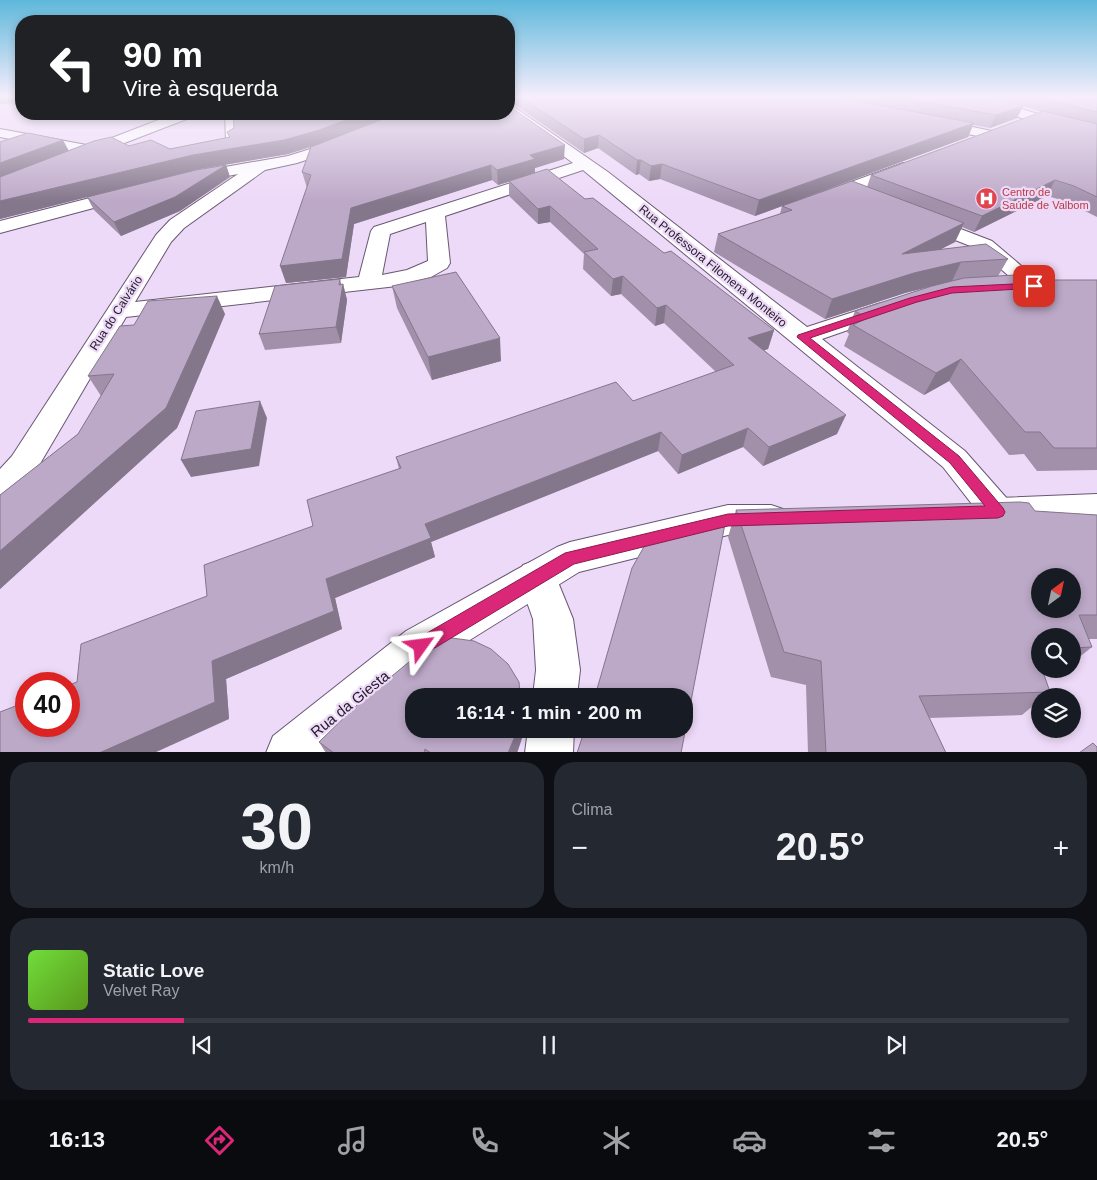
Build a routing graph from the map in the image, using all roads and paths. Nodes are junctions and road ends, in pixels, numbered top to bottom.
1 (140, 132) edge
2 (231, 132) edge
3 (367, 132) edge
4 (540, 132) edge
5 (999, 132) edge
6 (0, 133) edge
7 (231, 141) edge
8 (960, 147) edge
9 (92, 151) junction
10 (64, 162) edge
11 (919, 162) edge
12 (263, 164) junction
13 (585, 164) junction
14 (171, 182) edge
15 (144, 189) edge
16 (846, 190) junction
17 (874, 201) edge
18 (815, 202) edge
19 (435, 213) junction
20 (911, 216) edge
21 (0, 227) edge
22 (369, 283) junction
23 (1001, 287) edge
24 (904, 303) edge
25 (118, 311) junction
26 (802, 337) junction
27 (0, 491) edge
28 (1097, 508) edge
29 (998, 512) junction
30 (960, 513) edge
31 (805, 518) edge
32 (537, 577) junction
33 (556, 688) edge
34 (550, 738) edge
35 (290, 752) edge
36 (548, 752) edge

1 - 9 street
2 - 7 lane
3 - 12 street
4 - 13 street, Rua Professora Filomena Monteiro
5 - 8 street
6 - 9 street
9 - 10 street
11 - 16 street
12 - 14 street
12 - 25 street, Rua do Calvário
13 - 19 street
13 - 26 street, Rua Professora Filomena Monteiro
15 - 21 street
16 - 17 street
16 - 18 street
19 - 22 street
19 - 22 street
20 - 23 street
22 - 25 street
24 - 26 street
25 - 27 street, Rua do Calvário
26 - 29 street, Rua Professora Filomena Monteiro
28 - 29 street
29 - 30 street
31 - 32 street, Rua da Giesta
32 - 33 street
32 - 35 street, Rua da Giesta
34 - 36 street

